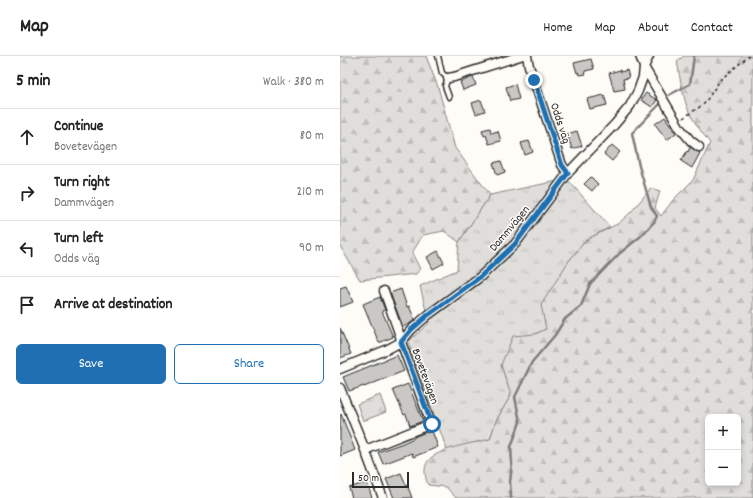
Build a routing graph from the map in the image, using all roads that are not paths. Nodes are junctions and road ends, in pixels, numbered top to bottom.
1 (438, 56) edge
2 (520, 56) edge
3 (527, 56) edge
4 (640, 56) edge
5 (649, 56) edge
6 (644, 67) junction
7 (448, 78) junction
8 (449, 97) dead end
9 (699, 147) dead end
10 (568, 173) junction
11 (384, 291) dead end
12 (401, 342) junction
13 (340, 369) edge
14 (340, 388) edge
15 (365, 450) junction
16 (383, 498) edge

1 - 7 lane
2 - 7 street
3 - 10 street, Odds väg
4 - 6 street
5 - 6 street, Dammvägen
6 - 9 street
6 - 10 street, Dammvägen
7 - 8 lane
10 - 12 street, Dammvägen
11 - 12 street, Bovetevägen
12 - 13 street, Dammvägen
12 - 15 street, Bovetevägen
14 - 15 street
15 - 16 street

